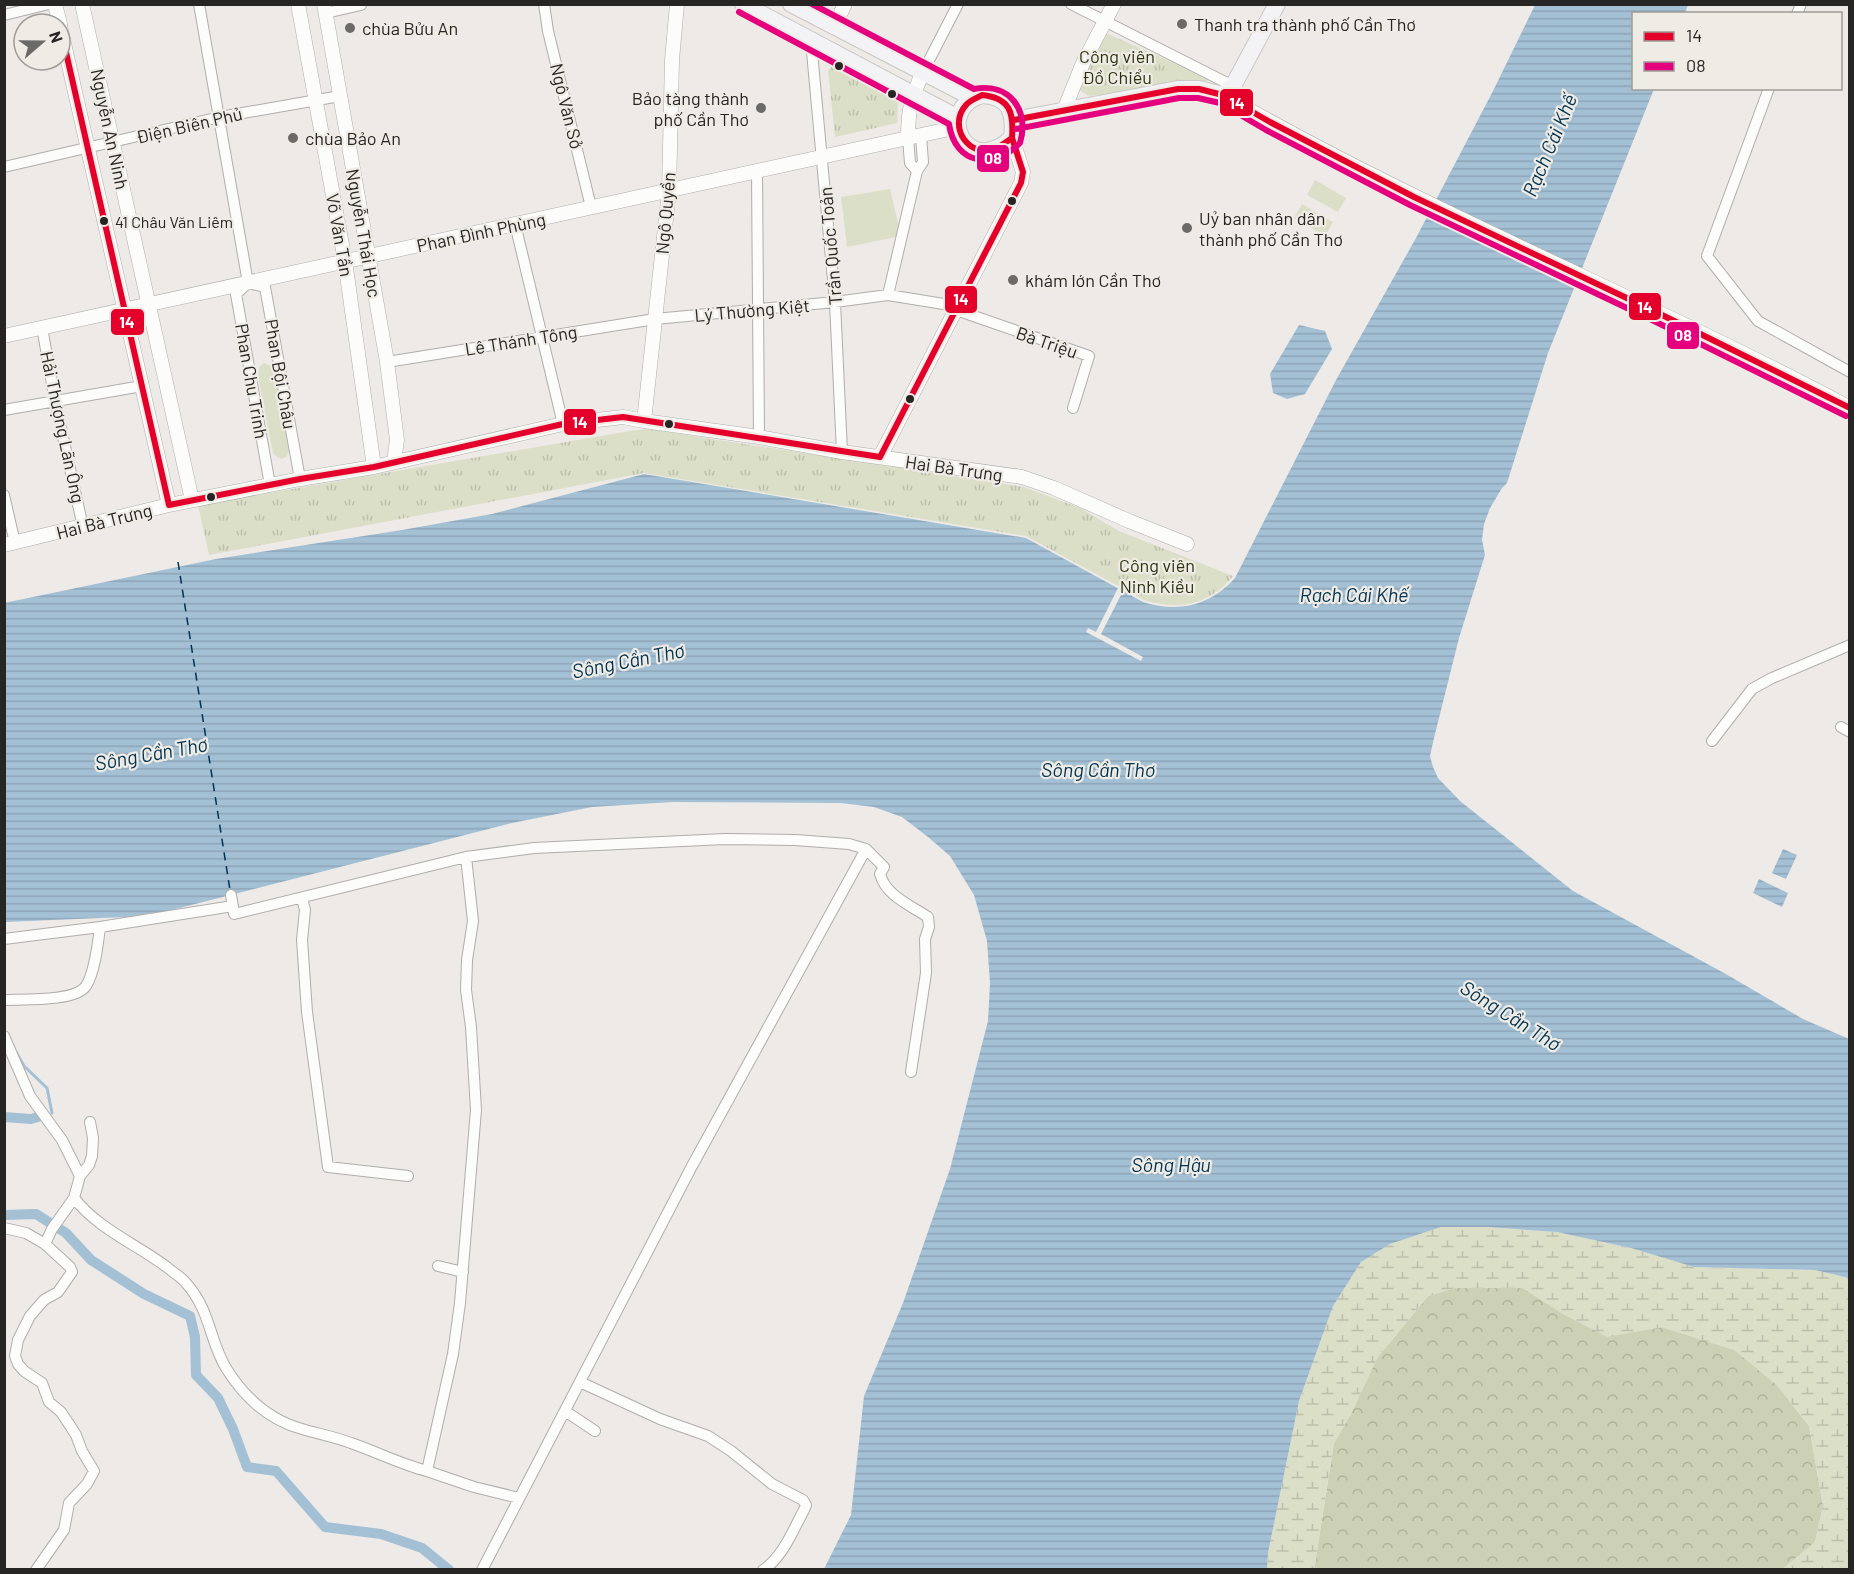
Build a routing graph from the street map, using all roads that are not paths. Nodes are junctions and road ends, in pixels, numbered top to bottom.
1 (49, 4) edge
2 (82, 4) edge
3 (199, 4) edge
4 (298, 4) edge
5 (544, 4) edge
6 (677, 4) edge
7 (743, 4) edge
8 (791, 4) edge
9 (845, 4) edge
10 (958, 4) edge
11 (1071, 4) edge
12 (1114, 4) edge
13 (1277, 4) edge
14 (361, 5) edge
15 (325, 9) edge
16 (4, 15) edge
17 (1104, 22) junction
18 (834, 27) junction
19 (811, 40) junction
20 (71, 72) edge
21 (922, 72) junction
22 (1768, 90) edge
23 (1228, 91) junction
24 (913, 95) junction
25 (340, 96) junction
26 (973, 98) junction
27 (316, 100) junction
28 (1064, 110) junction
29 (220, 117) junction
30 (1014, 120) junction
31 (958, 123) junction
32 (914, 137) junction
33 (1012, 138) junction
34 (113, 143) junction
35 (88, 148) junction
36 (822, 157) junction
37 (4, 166) edge
38 (757, 171) junction
39 (669, 191) junction
40 (591, 207) junction
41 (515, 224) junction
42 (368, 256) junction
43 (345, 261) junction
44 (248, 283) junction
45 (888, 295) junction
46 (836, 302) junction
47 (149, 304) junction
48 (956, 306) junction
49 (125, 310) junction
50 (758, 310) junction
51 (655, 319) junction
52 (42, 327) junction
53 (4, 336) edge
54 (542, 336) junction
55 (387, 362) junction
56 (1850, 372) edge
57 (142, 386) junction
58 (55, 401) junction
59 (1073, 408) dead end
60 (1850, 408) edge
61 (4, 410) edge
62 (644, 421) junction
63 (563, 424) junction
64 (759, 436) junction
65 (842, 452) junction
66 (880, 457) junction
67 (394, 462) junction
68 (374, 467) junction
69 (300, 479) junction
70 (270, 485) junction
71 (4, 495) edge
72 (192, 500) junction
73 (169, 505) junction
74 (83, 527) junction
75 (10, 544) edge
76 (1187, 544) dead end
77 (1850, 645) edge
78 (1712, 741) dead end
79 (866, 849) junction
80 (466, 857) junction
81 (302, 898) junction
82 (100, 927) junction
83 (4, 939) edge
84 (4, 1000) edge
85 (4, 1036) edge
86 (911, 1072) dead end
87 (90, 1122) dead end
88 (80, 1176) junction
89 (408, 1176) dead end
90 (74, 1198) junction
91 (4, 1228) edge
92 (45, 1244) junction
93 (438, 1266) dead end
94 (463, 1272) junction
95 (580, 1382) junction
96 (565, 1411) junction
97 (595, 1431) dead end
98 (427, 1471) junction
99 (519, 1498) junction
100 (36, 1569) edge
101 (482, 1569) edge
102 (763, 1569) edge

1 - 16 street
2 - 34 street, Nguyễn An Ninh
3 - 29 street
4 - 27 street, Võ Văn Tần
5 - 40 street, Ngô Văn Sở
6 - 39 street, Ngô Quyền
7 - 19 main road
8 - 18 main road
9 - 18 street
10 - 21 street
11 - 17 street
12 - 17 street
13 - 23 main road
14 - 15 street
15 - 25 street, Nguyễn Thái Học
17 - 23 street
17 - 28 street
18 - 21 main road
19 - 24 main road
19 - 36 street, Trần Quốc Toản
20 - 35 street
21 - 24 street
21 - 26 main road
22 - 56 street
23 - 28 main road
23 - 60 street
24 - 31 main road
24 - 32 street
25 - 27 street, Điện Biên Phủ
25 - 42 street, Nguyễn Thái Học
26 - 30 main road
26 - 31 main road
27 - 29 street, Điện Biên Phủ
27 - 43 street, Võ Văn Tần
28 - 30 main road
29 - 34 street, Điện Biên Phủ
29 - 44 street
30 - 33 main road
31 - 32 street, Phan Đình Phùng
31 - 33 main road
32 - 36 street, Phan Đình Phùng
32 - 45 street
33 - 48 street
34 - 35 street, Điện Biên Phủ
34 - 47 street, Nguyễn An Ninh
35 - 37 street, Điện Biên Phủ
35 - 49 street
36 - 38 street, Phan Đình Phùng
36 - 46 street, Trần Quốc Toản
38 - 39 street, Phan Đình Phùng
38 - 50 street
39 - 40 street, Phan Đình Phùng
39 - 51 street, Ngô Quyền
40 - 41 street, Phan Đình Phùng
41 - 42 street, Phan Đình Phùng
41 - 54 street
42 - 43 street, Phan Đình Phùng
42 - 55 street, Nguyễn Thái Học
43 - 44 street, Phan Đình Phùng
43 - 68 street, Võ Văn Tần
44 - 47 street, Phan Đình Phùng
44 - 69 street, Phan Bội Châu
44 - 70 street, Phan Chu Trinh
45 - 46 street, Lý Thường Kiệt
45 - 48 street, Lý Thường Kiệt
46 - 50 street, Lý Thường Kiệt
46 - 65 street, Trần Quốc Toản
47 - 49 street, Phan Đình Phùng
47 - 72 street, Nguyễn An Ninh
48 - 59 street, Bà Triệu
48 - 66 street
49 - 52 street, Phan Đình Phùng
49 - 57 street
50 - 51 street, Lý Thường Kiệt
50 - 64 street
51 - 54 street, Lê Thánh Tông
51 - 62 street, Ngô Quyền
52 - 53 street, Phan Đình Phùng
52 - 58 street, Hải Thượng Lãn Ông
54 - 55 street, Lê Thánh Tông
54 - 63 street
55 - 67 street, Nguyễn Thái Học
57 - 58 street
57 - 73 street
58 - 61 street
58 - 74 street, Hải Thượng Lãn Ông
62 - 63 street, Hai Bà Trưng
62 - 64 street, Hai Bà Trưng
63 - 67 street, Hai Bà Trưng
64 - 65 street, Hai Bà Trưng
65 - 66 street, Hai Bà Trưng
66 - 76 street, Hai Bà Trưng
67 - 68 street, Hai Bà Trưng
68 - 69 street, Hai Bà Trưng
69 - 70 street, Hai Bà Trưng
70 - 72 street, Hai Bà Trưng
71 - 75 street
72 - 73 street, Hai Bà Trưng
73 - 74 street, Hai Bà Trưng
74 - 75 street, Hai Bà Trưng
77 - 78 street
79 - 80 street
79 - 86 street
79 - 95 street
80 - 81 street
80 - 94 street
81 - 82 street
81 - 89 street
82 - 83 street
82 - 84 street
85 - 88 street
87 - 88 street
88 - 90 street
90 - 92 street
90 - 98 street
91 - 92 street
92 - 100 street
93 - 94 street
94 - 98 street
95 - 96 street
95 - 102 street
96 - 97 street
96 - 99 street
98 - 99 street
99 - 101 street

